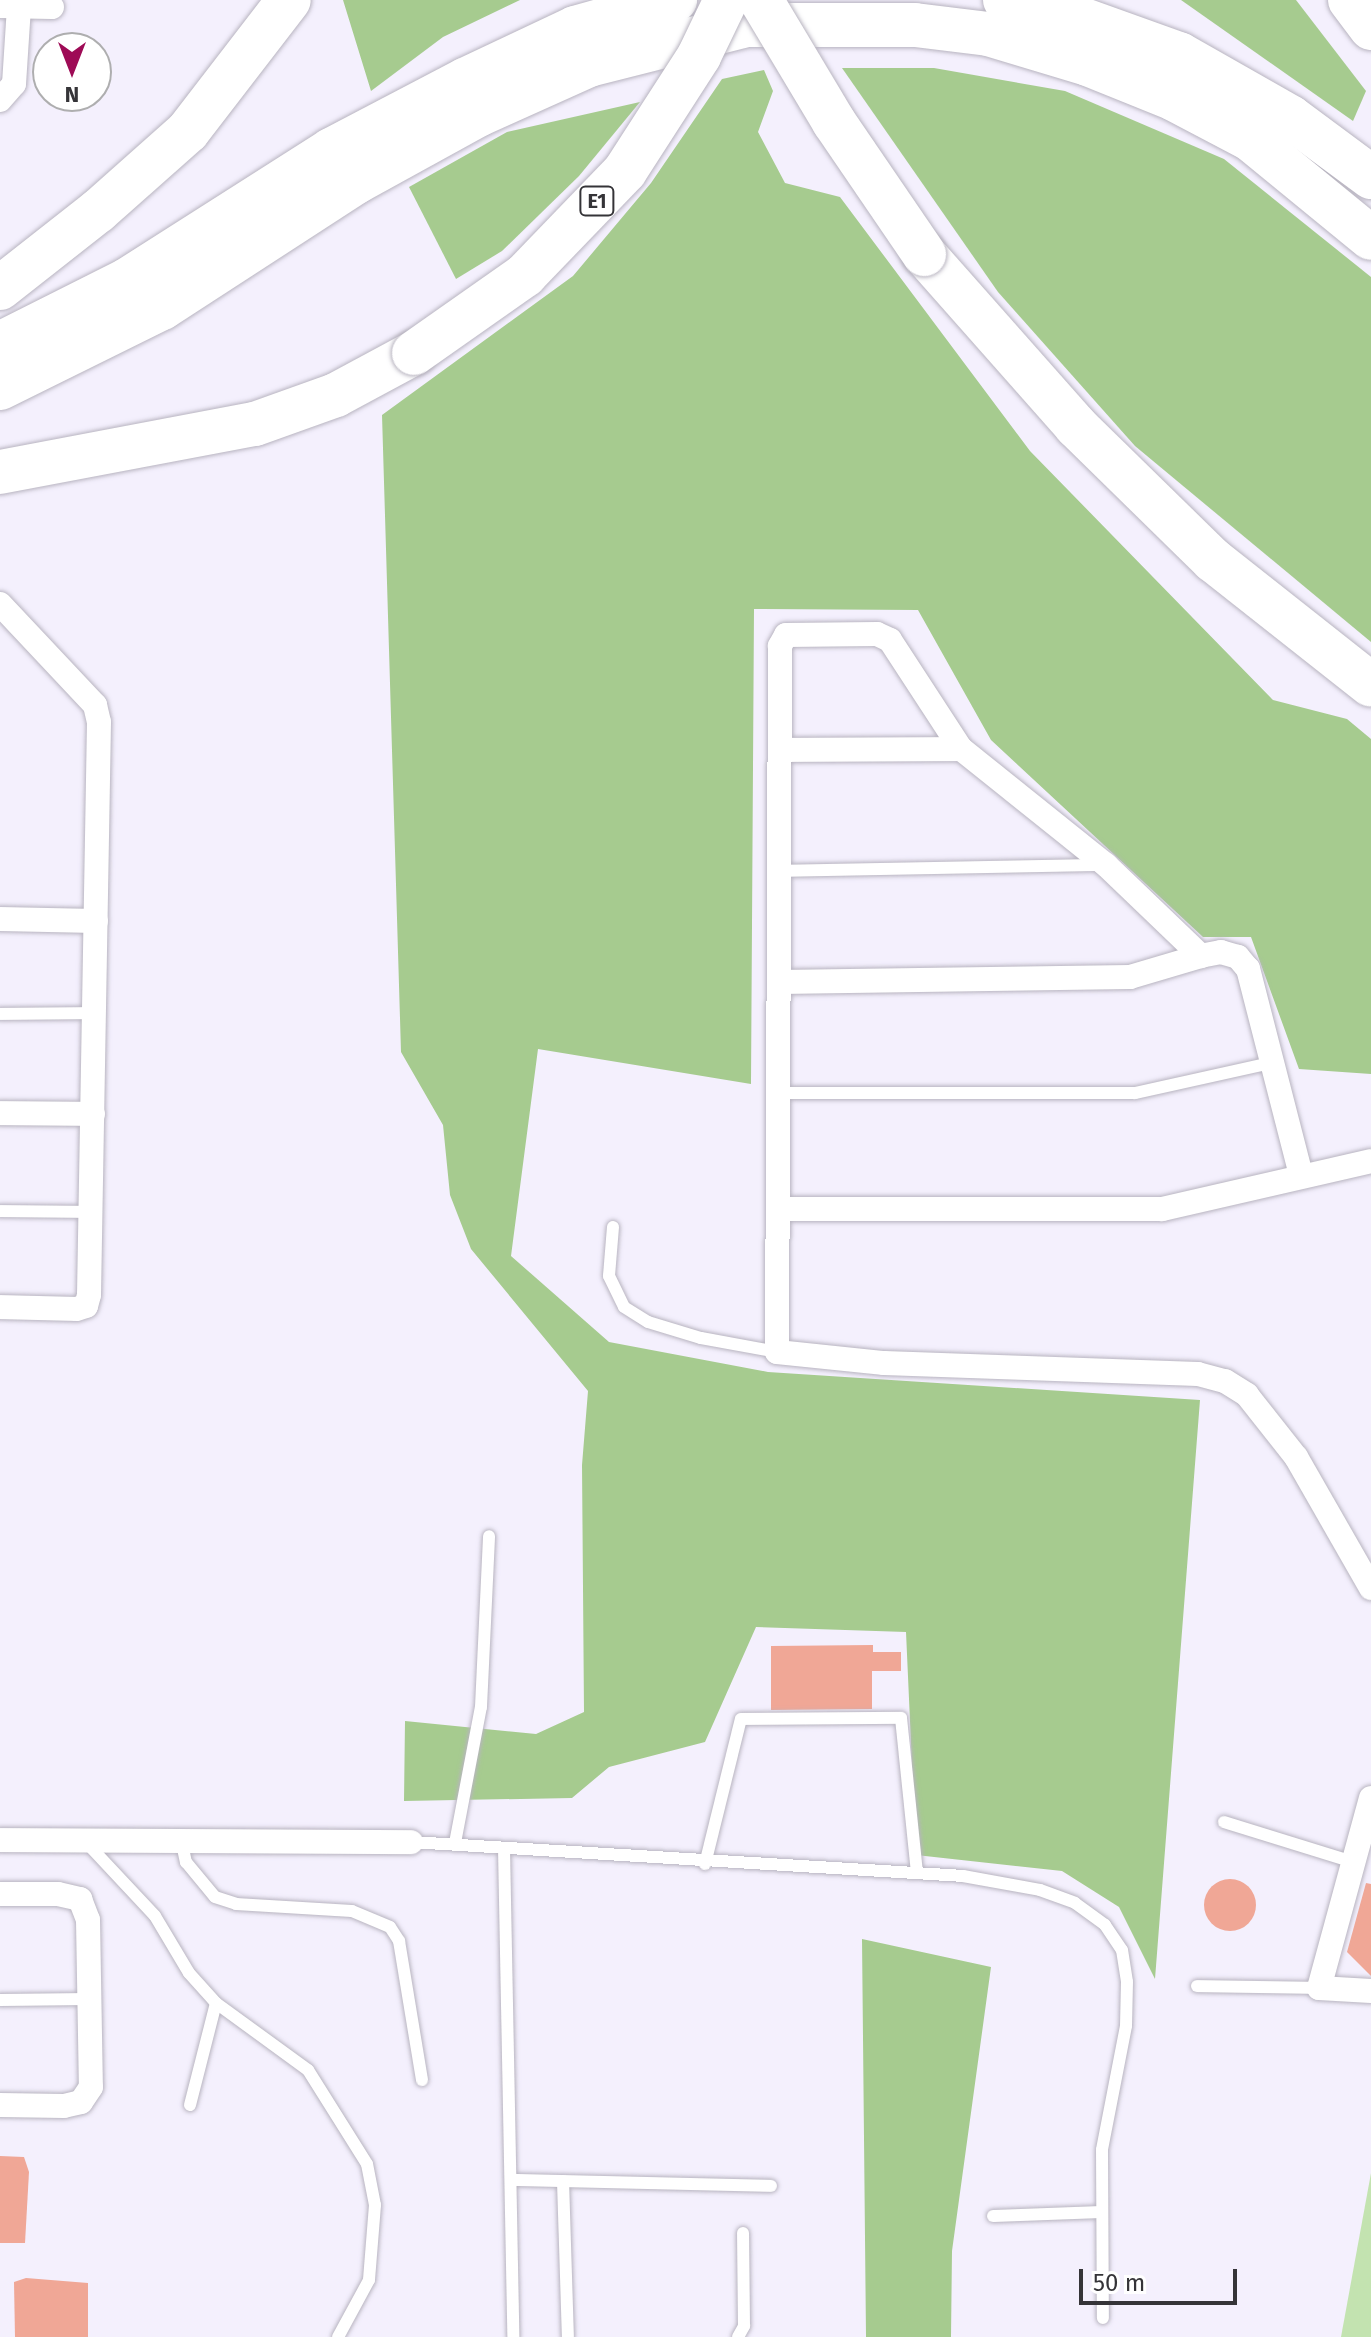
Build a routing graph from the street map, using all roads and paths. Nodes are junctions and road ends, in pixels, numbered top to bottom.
1 (289, 0) edge
2 (675, 0) edge
3 (726, 0) edge
4 (761, 0) edge
5 (1005, 0) edge
6 (1350, 0) edge
7 (9, 6) edge
8 (52, 7) dead end
9 (1371, 28) edge
10 (0, 100) edge
11 (1371, 177) edge
12 (1371, 238) edge
13 (0, 288) edge
14 (0, 344) edge
15 (0, 388) edge
16 (0, 472) edge
17 (0, 604) edge
18 (1371, 685) edge
19 (961, 749) junction
20 (780, 750) junction
21 (1106, 865) junction
22 (779, 871) junction
23 (0, 919) edge
24 (96, 921) junction
25 (1201, 956) junction
26 (779, 982) junction
27 (94, 1013) junction
28 (0, 1014) edge
29 (1270, 1063) junction
30 (778, 1093) junction
31 (0, 1113) edge
32 (93, 1114) junction
33 (1371, 1161) edge
34 (1301, 1175) junction
35 (778, 1209) junction
36 (0, 1211) edge
37 (91, 1212) junction
38 (613, 1227) dead end
39 (0, 1307) edge
40 (777, 1352) junction
41 (489, 1536) dead end
42 (1371, 1588) edge
43 (1371, 1798) edge
44 (1224, 1822) dead end
45 (83, 1839) junction
46 (181, 1839) junction
47 (0, 1840) edge
48 (411, 1842) joint
49 (455, 1843) junction
50 (504, 1848) junction
51 (1353, 1862) junction
52 (705, 1864) junction
53 (917, 1872) junction
54 (0, 1894) edge
55 (1197, 1986) dead end
56 (1319, 1988) junction
57 (1371, 1991) edge
58 (89, 1999) junction
59 (0, 2000) edge
60 (216, 2003) junction
61 (422, 2080) dead end
62 (0, 2105) edge
63 (190, 2105) dead end
64 (513, 2180) junction
65 (563, 2181) junction
66 (771, 2186) dead end
67 (1102, 2212) junction
68 (993, 2216) dead end
69 (743, 2233) dead end
70 (1103, 2318) dead end
71 (338, 2337) edge
72 (513, 2337) edge
73 (568, 2337) edge
74 (738, 2337) edge

1 - 13 highway
2 - 14 highway
3 - 16 highway, E1, bridge
4 - 18 highway, bridge
5 - 11 highway
6 - 9 highway
7 - 8 street
7 - 10 street
12 - 15 highway
17 - 24 street
19 - 20 street
19 - 20 street
19 - 21 street
20 - 22 street
21 - 22 lane
21 - 25 street
22 - 26 street
23 - 24 street
24 - 27 street
25 - 26 street
25 - 29 street
26 - 30 street
27 - 28 lane
27 - 32 street
29 - 30 lane
29 - 34 street
30 - 35 street
31 - 32 street
32 - 37 street
33 - 34 street
34 - 35 street
35 - 40 street
36 - 37 lane
37 - 39 street
38 - 40 lane
40 - 42 street
41 - 49 lane
43 - 51 street
44 - 51 lane
45 - 46 street
45 - 47 street
45 - 60 lane
46 - 48 street
46 - 61 lane
48 - 49 lane
49 - 50 lane
50 - 52 lane
50 - 64 lane
51 - 56 street
52 - 53 lane
52 - 53 lane
53 - 67 lane
54 - 58 street
55 - 56 lane
56 - 57 street
58 - 59 lane
58 - 62 street
60 - 63 lane
60 - 71 lane
64 - 65 lane
64 - 72 lane
65 - 66 lane
65 - 73 lane
67 - 68 lane
67 - 70 lane
69 - 74 lane

